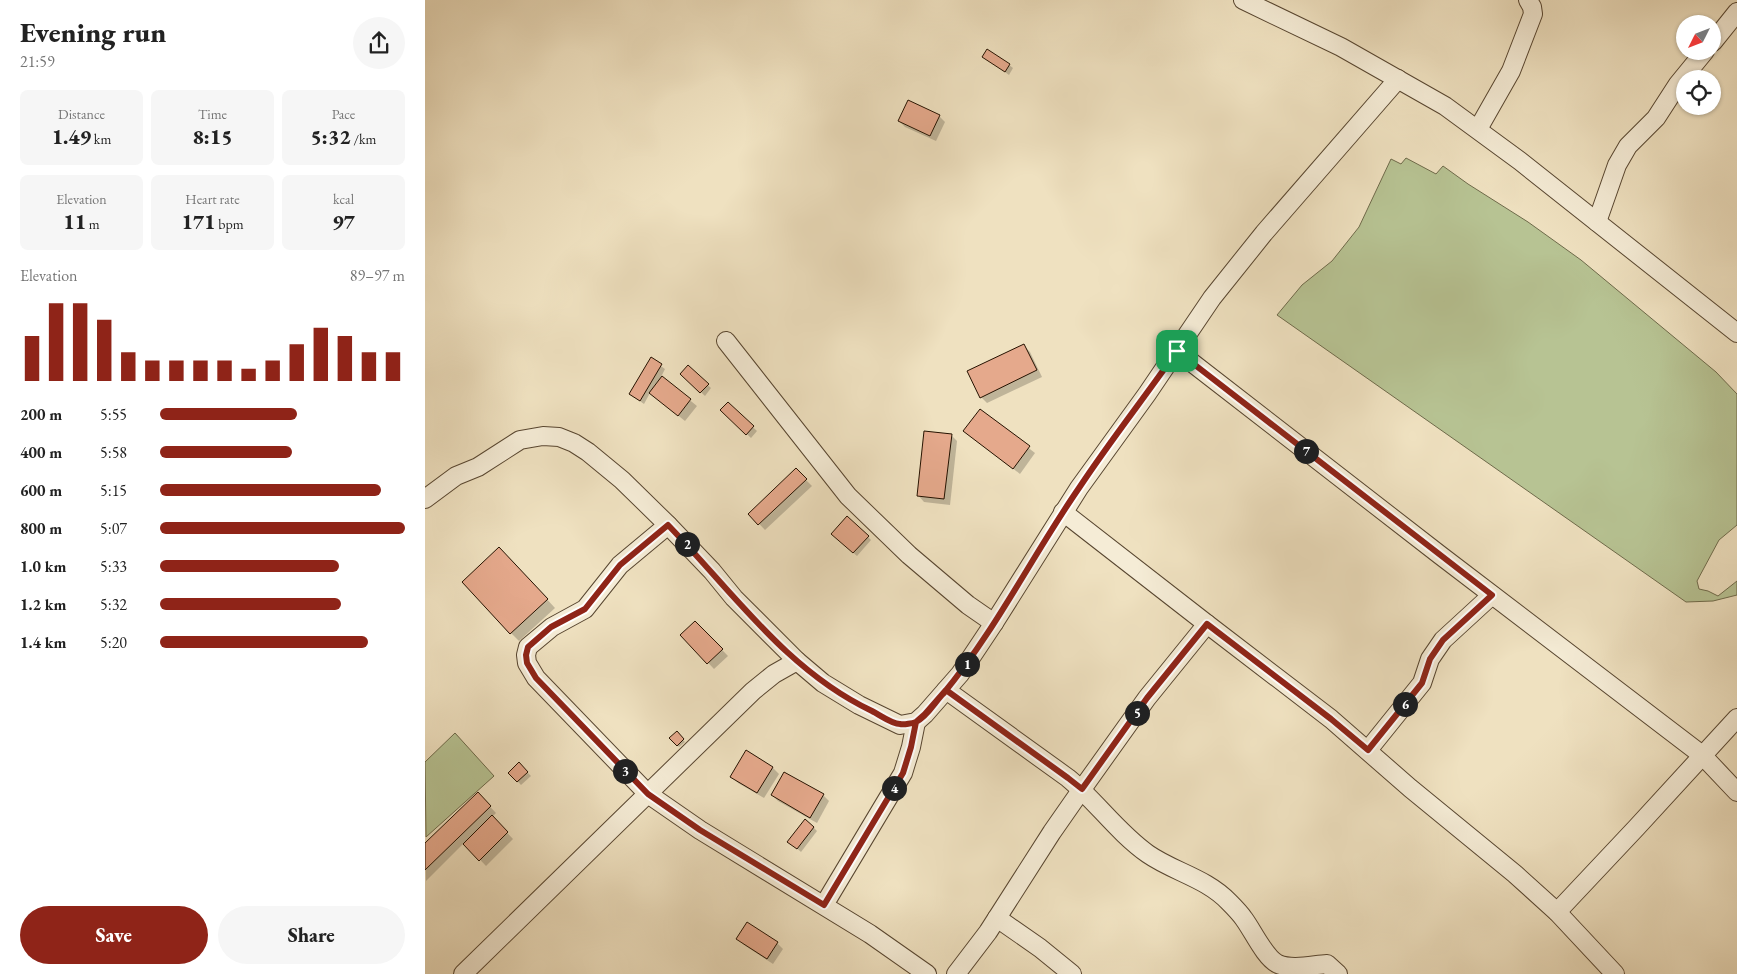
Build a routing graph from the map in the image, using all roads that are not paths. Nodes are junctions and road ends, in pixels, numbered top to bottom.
1 (1243, 0) edge
2 (1528, 0) edge
3 (1737, 12) edge
4 (1721, 32) edge
5 (1698, 60) edge
6 (1398, 79) junction
7 (1478, 129) junction
8 (1597, 222) junction
9 (1734, 326) edge
10 (726, 341) dead end
11 (1177, 351) junction
12 (425, 499) edge
13 (1063, 512) junction
14 (668, 525) junction
15 (1492, 595) junction
16 (994, 623) junction
17 (1207, 624) junction
18 (797, 661) junction
19 (946, 690) junction
20 (1737, 718) edge
21 (916, 722) junction
22 (1368, 750) junction
23 (1702, 755) junction
24 (1082, 789) junction
25 (1737, 792) edge
26 (648, 794) junction
27 (824, 905) junction
28 (1557, 912) junction
29 (997, 918) junction
30 (463, 974) edge
31 (927, 974) edge
32 (956, 974) edge
33 (1072, 974) edge
34 (1338, 974) edge
35 (1615, 974) edge

1 - 6 street
2 - 7 street
3 - 4 street
5 - 8 street
6 - 7 street
6 - 11 street
7 - 8 street
8 - 9 street
10 - 16 street
11 - 13 street
11 - 15 street
12 - 14 street
13 - 16 street
13 - 17 street
14 - 18 street
14 - 26 street
15 - 22 street
15 - 23 street
16 - 19 street
17 - 22 street
17 - 24 street
18 - 21 street
18 - 26 street
19 - 21 street
19 - 24 street
20 - 23 street
21 - 27 street
22 - 28 street
23 - 25 street
23 - 28 street
24 - 29 street
24 - 34 street
26 - 27 street
26 - 30 street
27 - 31 street
28 - 35 street
29 - 32 street
29 - 33 street

